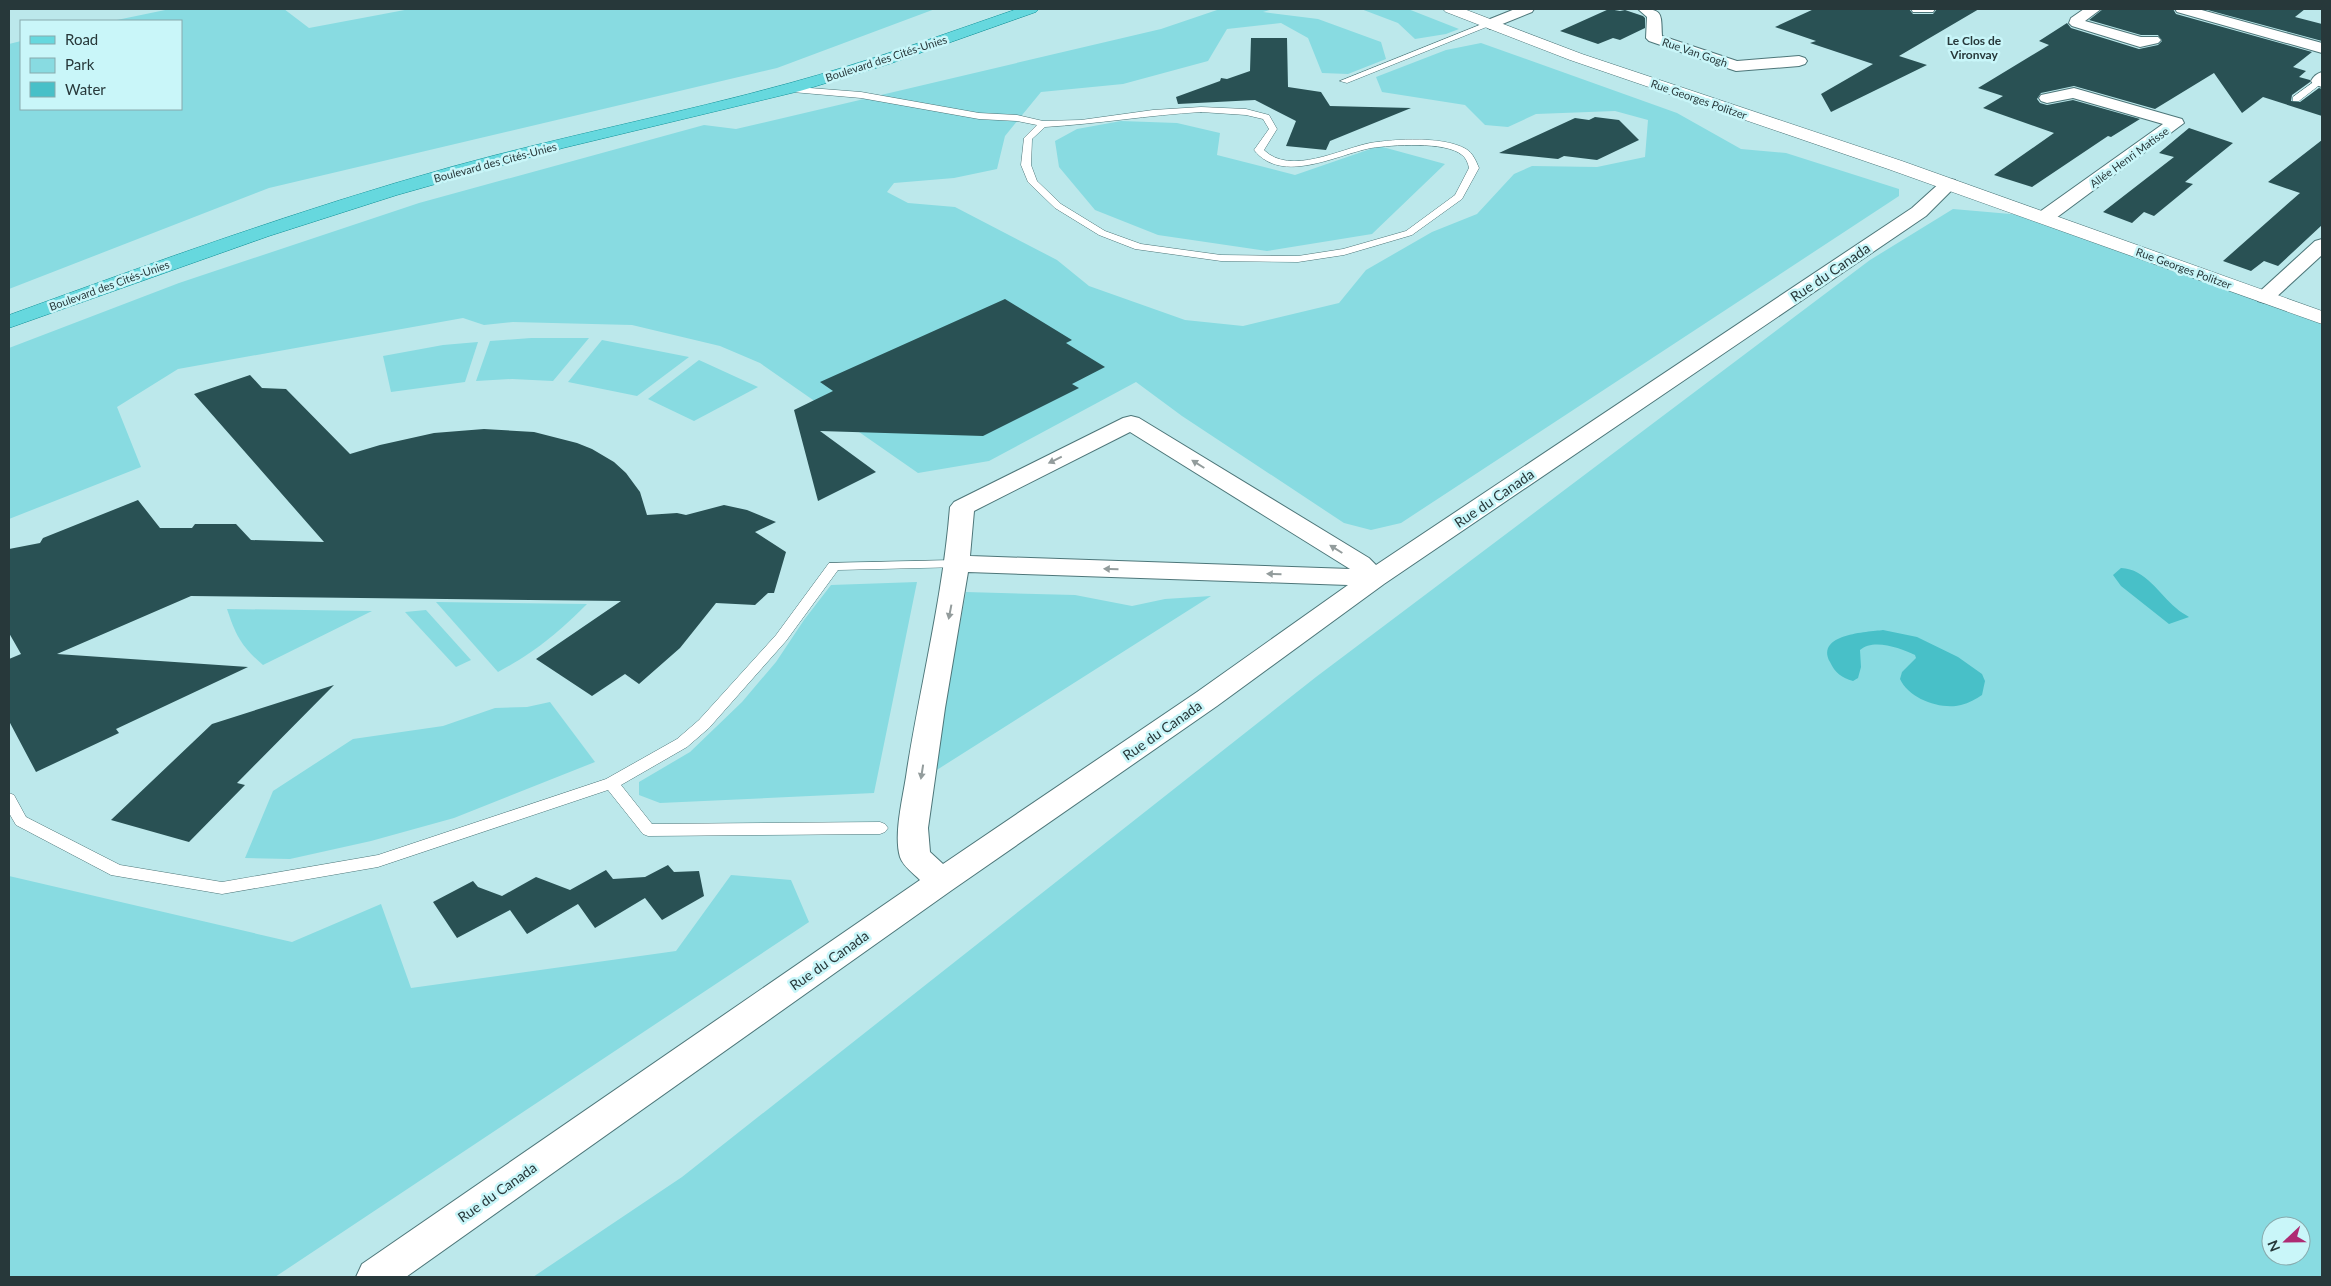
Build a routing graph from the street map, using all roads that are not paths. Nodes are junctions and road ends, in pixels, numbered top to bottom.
1 (1017, 9) edge
2 (1031, 9) edge
3 (1451, 9) edge
4 (1527, 9) edge
5 (1646, 9) edge
6 (1918, 9) edge
7 (1928, 9) edge
8 (2094, 9) edge
9 (2182, 9) edge
10 (988, 24) junction
11 (1490, 24) junction
12 (2153, 40) dead end
13 (2322, 48) edge
14 (1799, 62) dead end
15 (2321, 80) edge
16 (1344, 81) dead end
17 (784, 89) junction
18 (2047, 98) dead end
19 (2296, 99) dead end
20 (1043, 124) junction
21 (1950, 184) junction
22 (2046, 218) junction
23 (2322, 245) edge
24 (2265, 297) junction
25 (2322, 318) edge
26 (9, 322) edge
27 (957, 564) junction
28 (1375, 578) junction
29 (611, 783) junction
30 (9, 799) edge
31 (880, 828) dead end
32 (941, 881) junction
33 (375, 1277) edge

1 - 10 main road, Boulevard des Cités-Unies
2 - 10 main road, Boulevard des Cités-Unies
3 - 11 street, Rue Georges Politzer
4 - 11 street
5 - 14 street, Rue Van Gogh
6 - 7 street
8 - 12 street
9 - 13 street
10 - 17 main road, Boulevard des Cités-Unies
11 - 16 lane
11 - 21 street, Rue Georges Politzer
15 - 19 lane
17 - 20 lane
17 - 26 main road, Boulevard des Cités-Unies
18 - 22 street, Allée Henri Matisse
20 - 20 lane
21 - 22 street, Rue Georges Politzer
21 - 28 street, Rue du Canada
22 - 24 street, Rue Georges Politzer
23 - 24 street
24 - 25 street, Rue Georges Politzer
28 -> 27 street
28 -> 27 street
27 - 29 lane
27 -> 32 street
28 - 32 street, Rue du Canada
29 - 30 lane
29 - 31 lane
32 - 33 street, Rue du Canada

